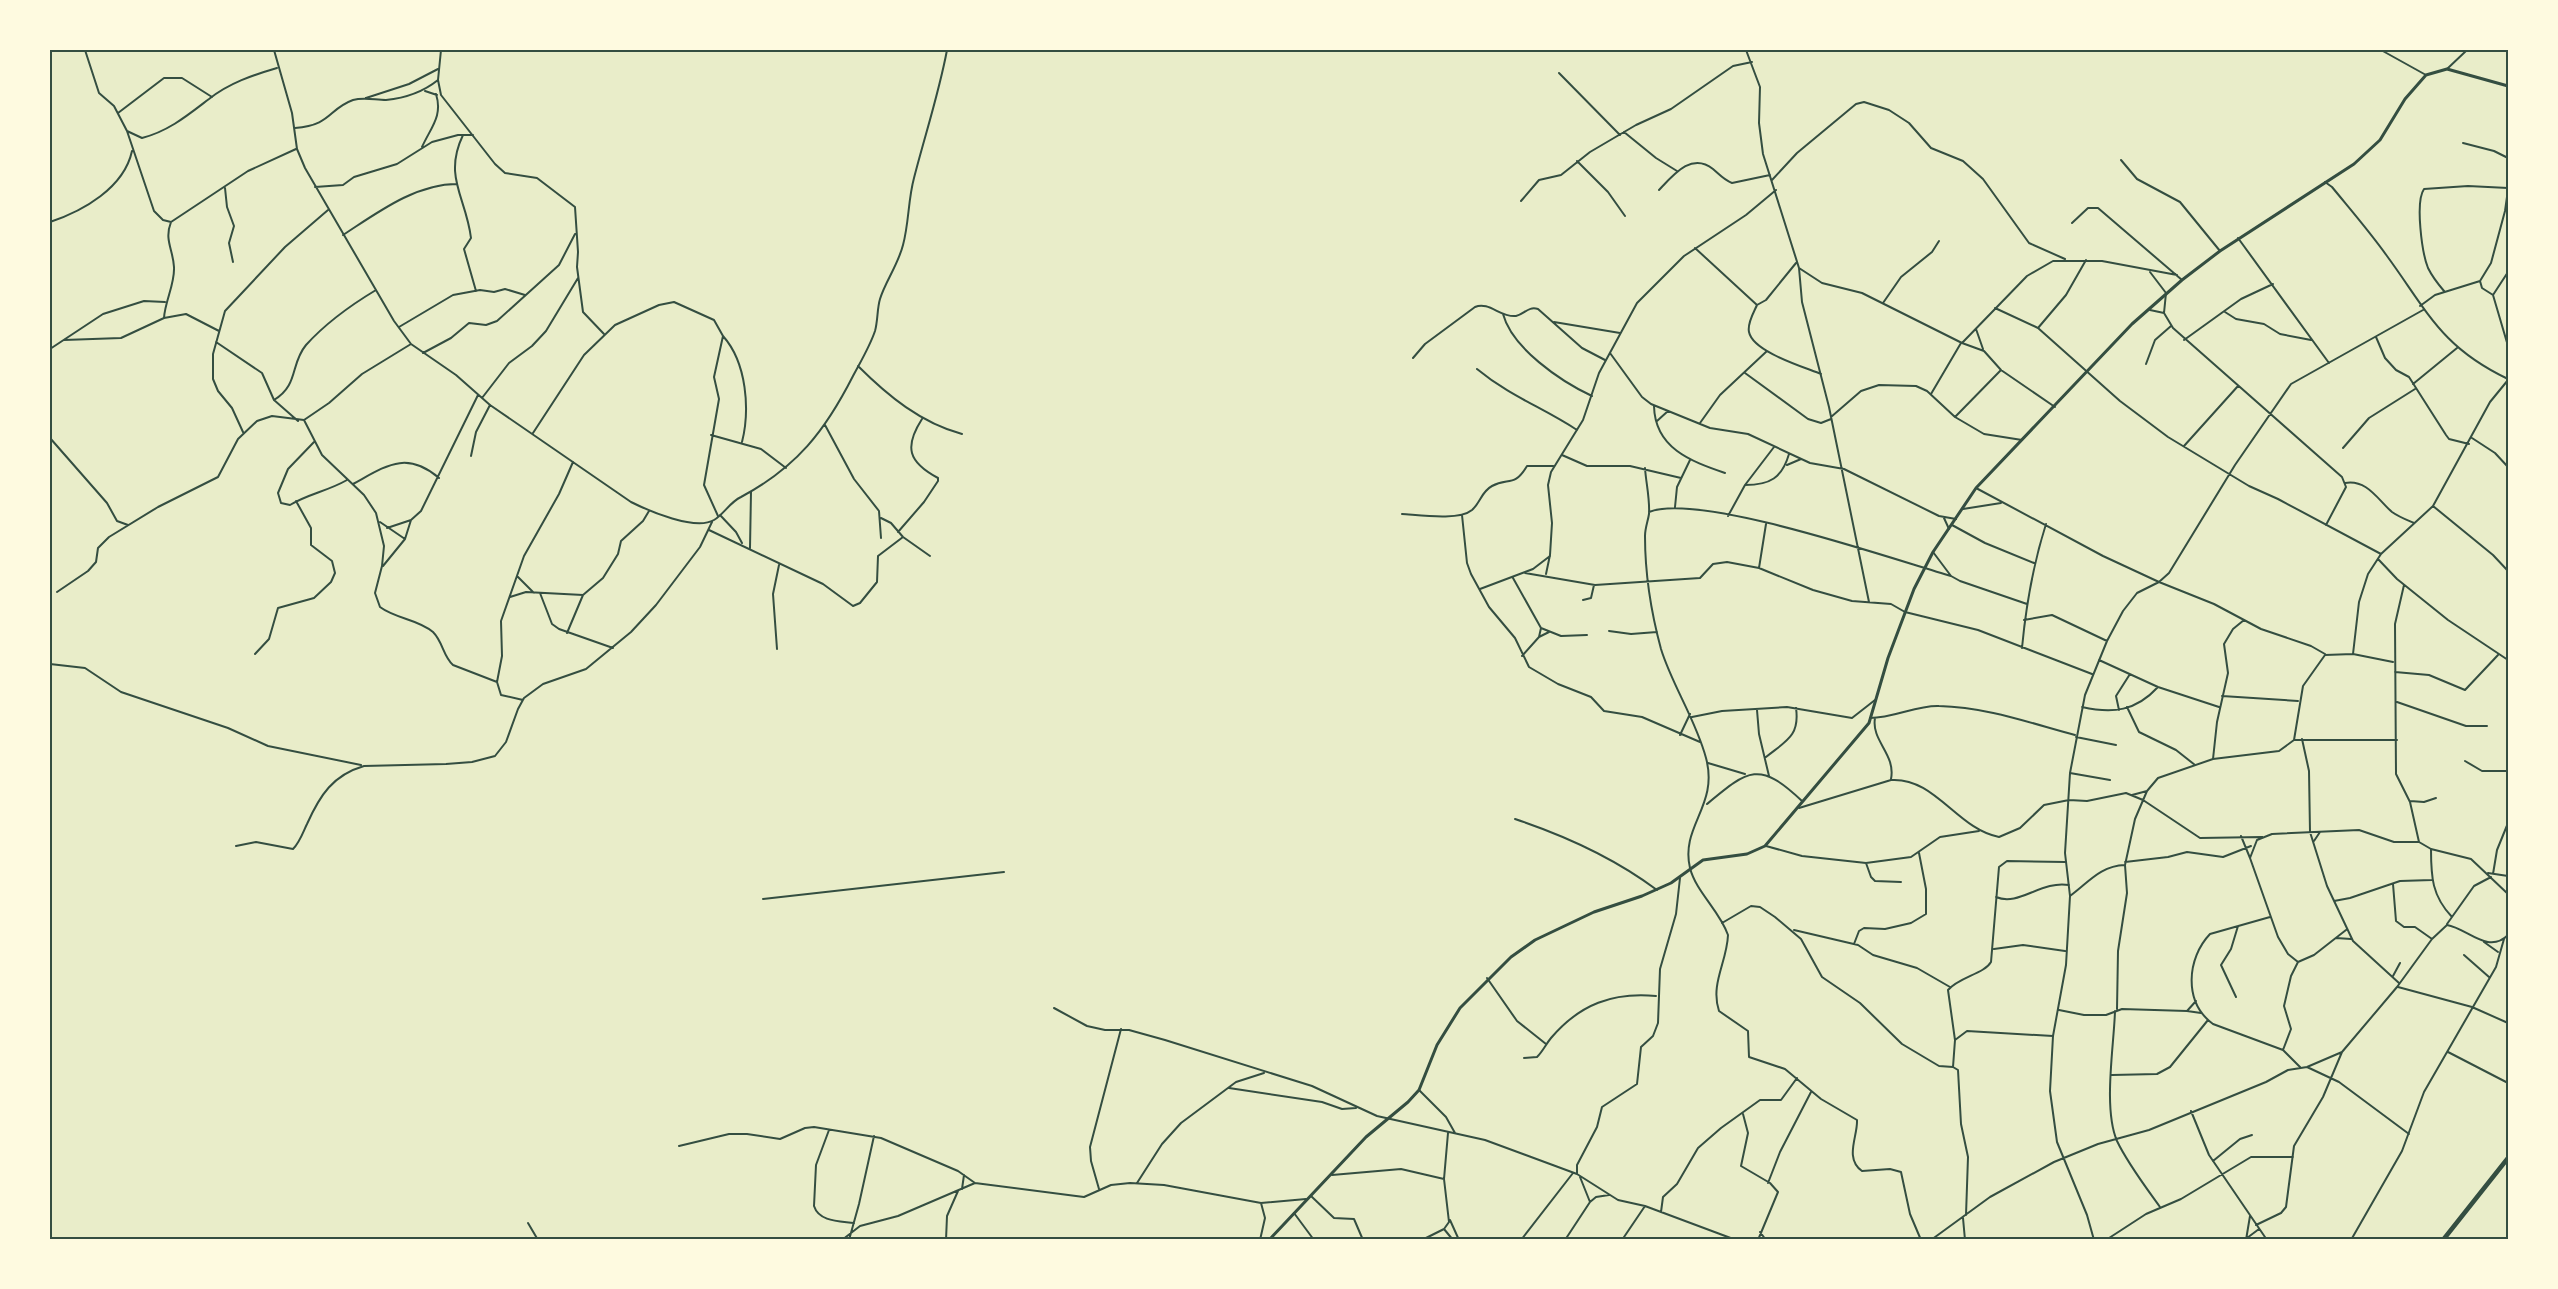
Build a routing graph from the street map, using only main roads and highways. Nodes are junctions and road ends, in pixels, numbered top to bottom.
1 (2508, 1158) edge
2 (2443, 1239) edge

1 - 2 main road

